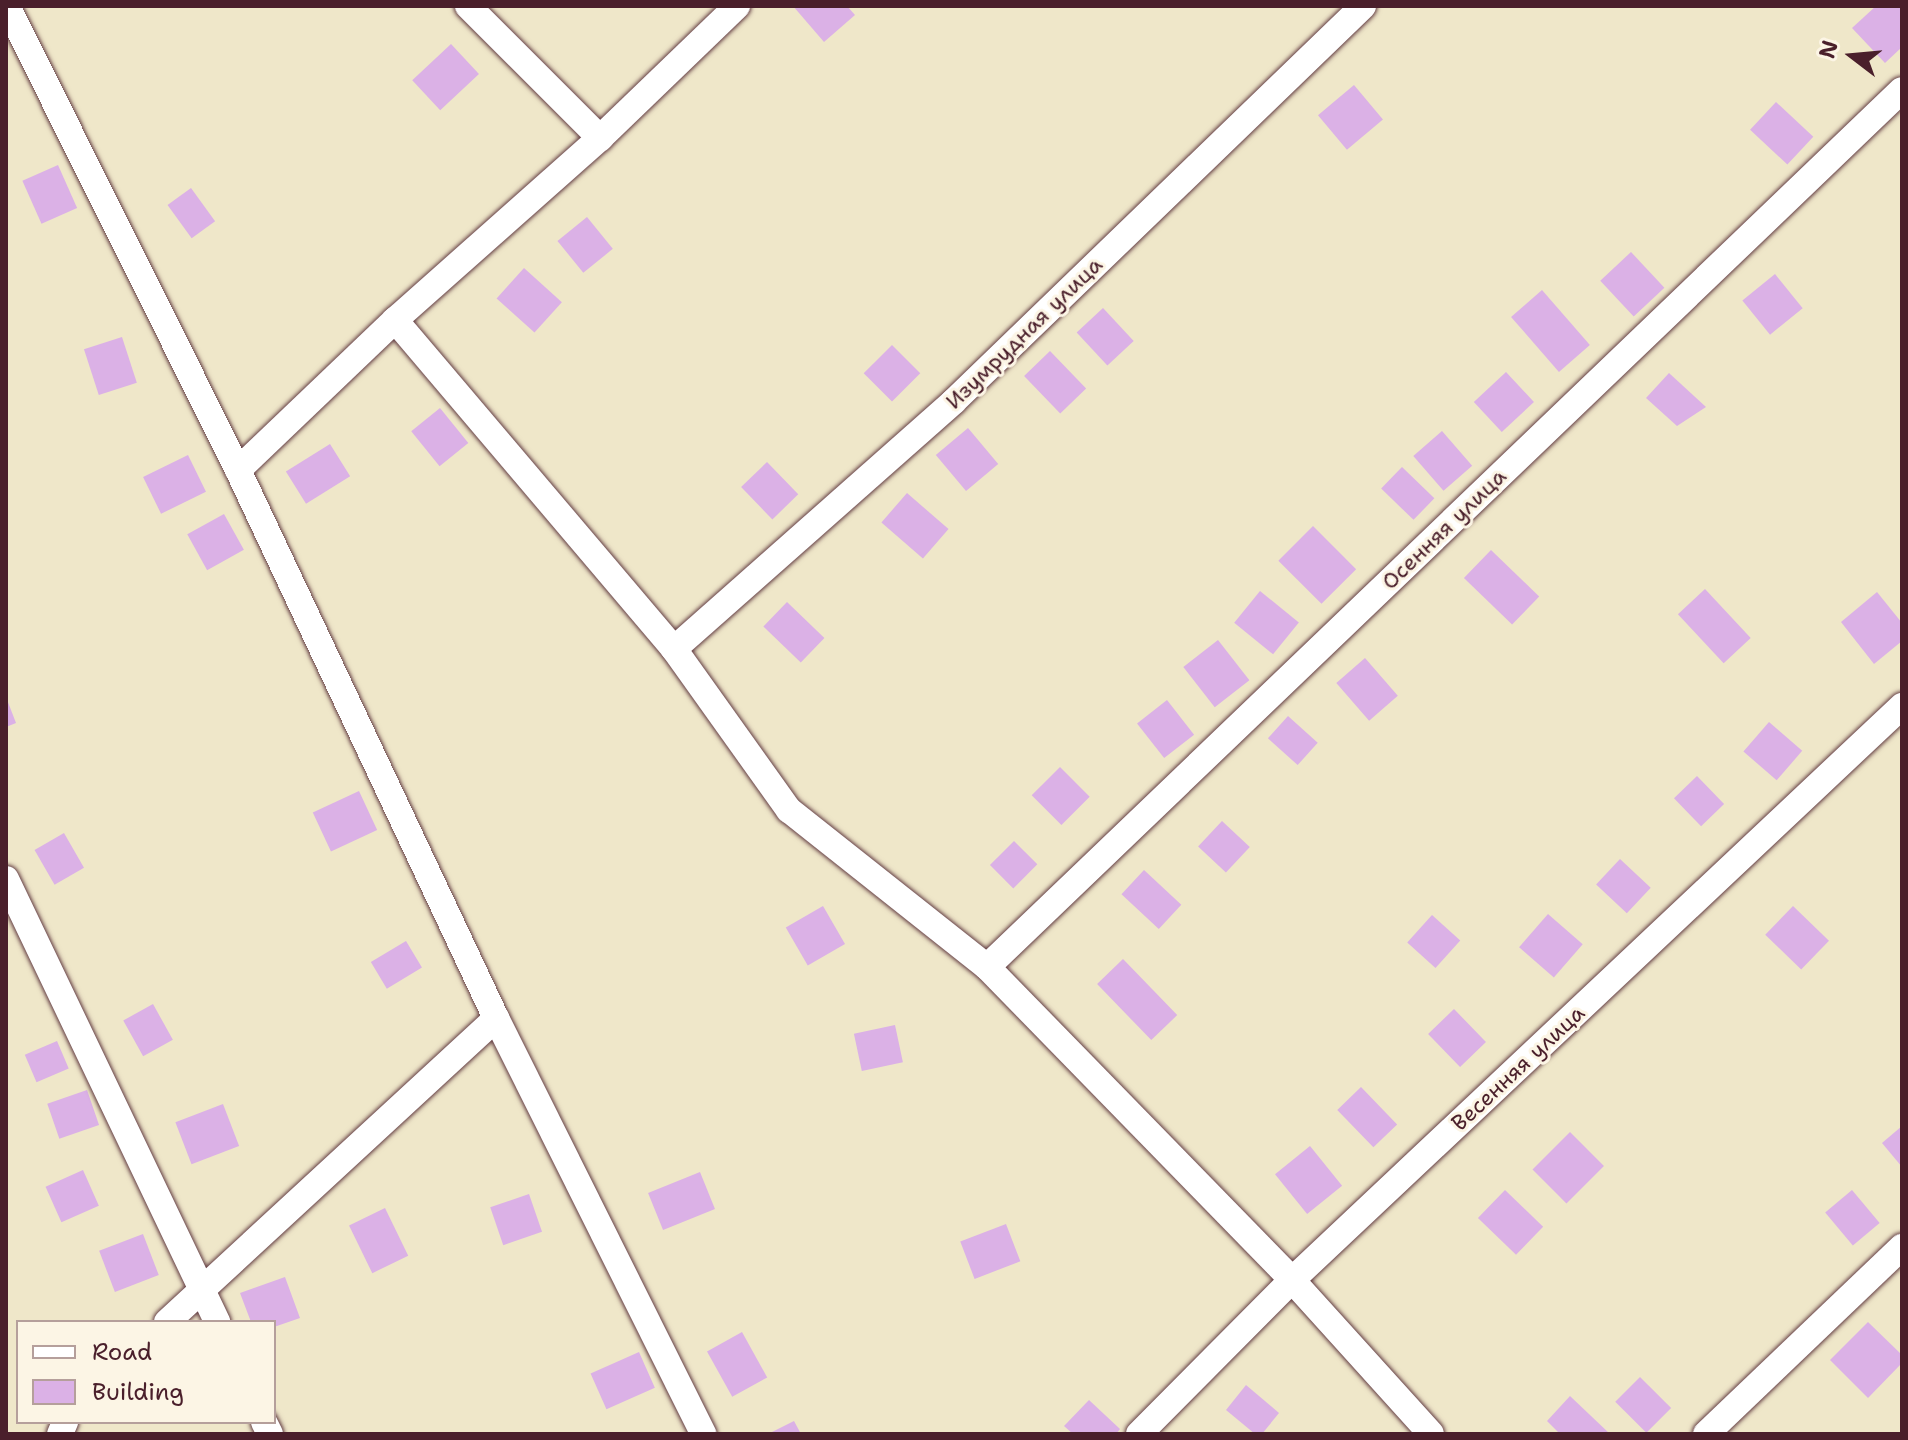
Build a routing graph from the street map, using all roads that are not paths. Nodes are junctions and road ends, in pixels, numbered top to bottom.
1 (7, 6) edge
2 (468, 6) edge
3 (737, 6) edge
4 (1363, 6) edge
5 (1902, 90) edge
6 (600, 138) junction
7 (395, 320) junction
8 (238, 470) junction
9 (674, 649) junction
10 (1902, 706) edge
11 (6, 879) edge
12 (987, 967) junction
13 (496, 1018) junction
14 (1902, 1247) edge
15 (1292, 1280) junction
16 (203, 1292) junction
17 (169, 1320) edge
18 (216, 1320) edge
19 (703, 1434) edge
20 (1139, 1434) edge
21 (1431, 1434) edge
22 (1706, 1434) edge

1 - 8 street
2 - 6 street
3 - 6 street
4 - 9 street, Изумрудная улица
5 - 12 street, Осенняя улица
6 - 7 street
7 - 8 street
7 - 9 street
8 - 13 street
9 - 12 street
10 - 15 street, Весенняя улица
11 - 16 street
12 - 15 street
13 - 16 street
13 - 19 street
14 - 22 street
15 - 20 street, Весенняя улица
15 - 21 street
16 - 17 street
16 - 18 street

